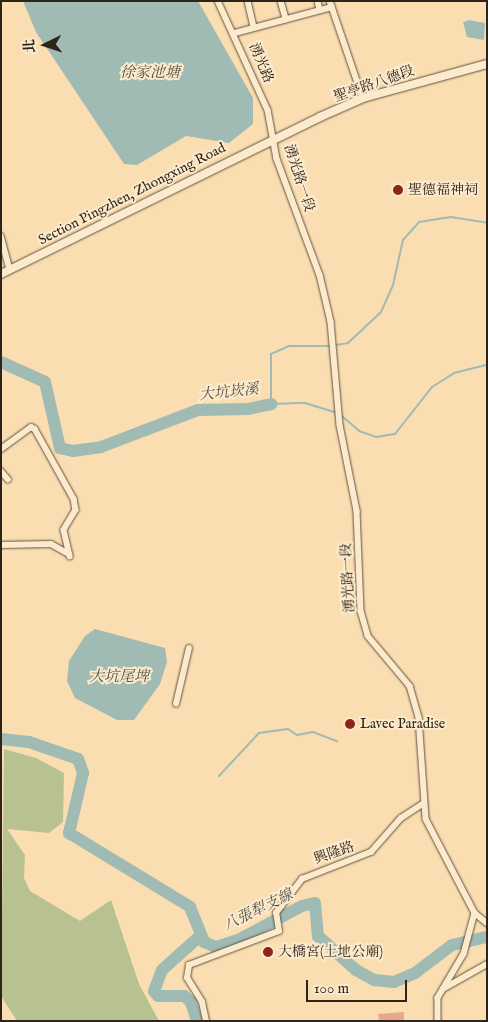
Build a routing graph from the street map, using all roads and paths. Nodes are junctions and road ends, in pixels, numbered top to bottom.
1 (218, 1) edge
2 (248, 1) edge
3 (281, 1) edge
4 (318, 1) edge
5 (331, 4) edge
6 (320, 10) junction
7 (286, 19) junction
8 (254, 27) junction
9 (235, 33) junction
10 (487, 64) edge
11 (363, 98) junction
12 (274, 137) junction
13 (1, 236) edge
14 (4, 258) edge
15 (10, 269) junction
16 (1, 274) edge
17 (1, 449) edge
18 (1, 471) edge
19 (8, 479) dead end
20 (1, 545) edge
21 (189, 648) dead end
22 (176, 704) dead end
23 (424, 803) junction
24 (475, 913) junction
25 (487, 923) edge
26 (487, 964) edge
27 (443, 988) junction
28 (206, 1021) edge
29 (438, 1021) edge

1 - 9 street, 湧光路
2 - 8 street
3 - 7 street
4 - 6 street
5 - 6 street
5 - 11 street
6 - 7 street
7 - 8 street
8 - 9 street
9 - 12 street, 湧光路
10 - 11 street, 聖亭路八德段
11 - 12 street, 聖亭路八德段
12 - 15 street, Section Pingzhen, Zhongxing Road
12 - 23 street, 湧光路一段
13 - 14 street
14 - 15 street
15 - 16 street, Section Pingzhen, Zhongxing Road
17 - 20 street
18 - 19 street
21 - 22 street
23 - 24 street, 湧光路一段
23 - 28 street, 興隆路
24 - 25 street
24 - 27 street
26 - 27 street
27 - 29 street

